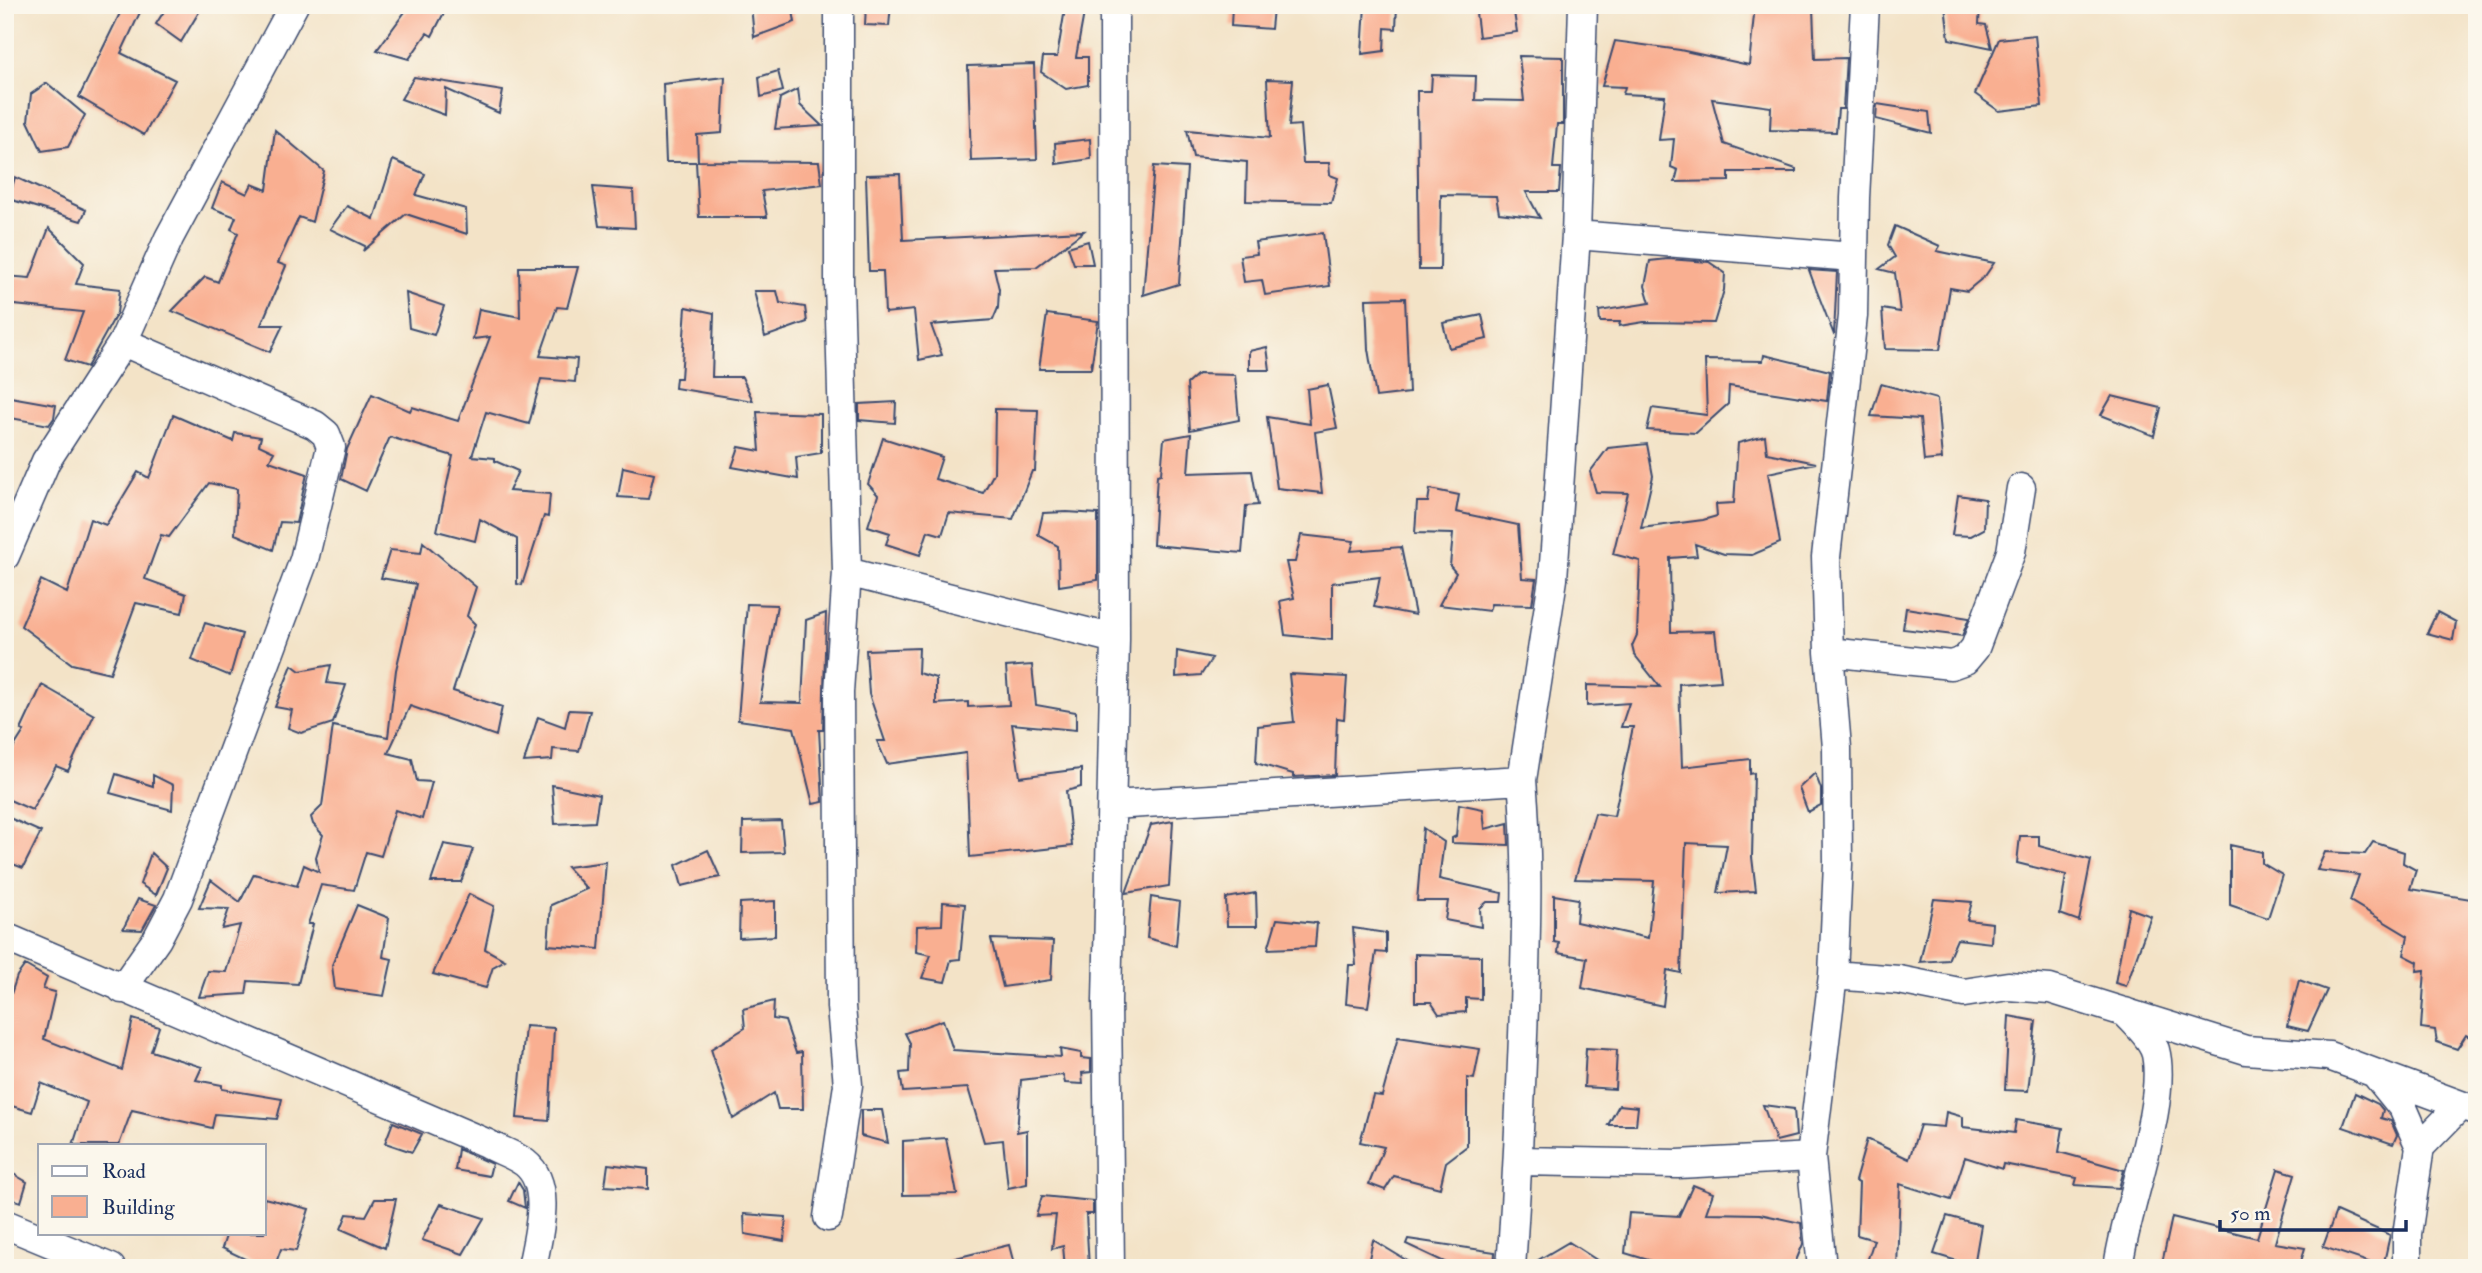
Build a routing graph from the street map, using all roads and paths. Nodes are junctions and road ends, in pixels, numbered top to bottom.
1 (293, 5) edge
2 (839, 5) edge
3 (1114, 5) edge
4 (1583, 5) edge
5 (1865, 5) edge
6 (1576, 234) junction
7 (1854, 257) junction
8 (123, 342) junction
9 (2021, 488) dead end
10 (5, 556) edge
11 (847, 572) junction
12 (1115, 639) junction
13 (1829, 652) junction
14 (1522, 780) junction
15 (1112, 805) junction
16 (5, 937) edge
17 (1833, 975) junction
18 (122, 989) junction
19 (2126, 1012) junction
20 (2375, 1074) junction
21 (2468, 1109) edge
22 (2420, 1147) junction
23 (1811, 1157) junction
24 (1519, 1161) junction
25 (828, 1217) dead end
26 (5, 1224) edge
27 (111, 1268) edge
28 (532, 1268) edge
29 (1110, 1268) edge
30 (1511, 1268) edge
31 (1822, 1268) edge
32 (2118, 1268) edge
33 (2407, 1268) edge

1 - 8 street
2 - 11 street
3 - 12 street
4 - 6 street
5 - 7 street
6 - 7 street
6 - 14 street
7 - 13 street
8 - 10 street
8 - 18 street
9 - 13 street
11 - 12 street
11 - 25 street
12 - 15 street
13 - 17 street
14 - 15 street
14 - 24 street
15 - 29 street
16 - 18 street
17 - 19 street
17 - 23 street
18 - 28 street
19 - 20 street
19 - 32 street
20 - 21 street
20 - 22 street
21 - 22 street
22 - 33 street
23 - 24 street
23 - 31 street
24 - 30 street
26 - 27 street

